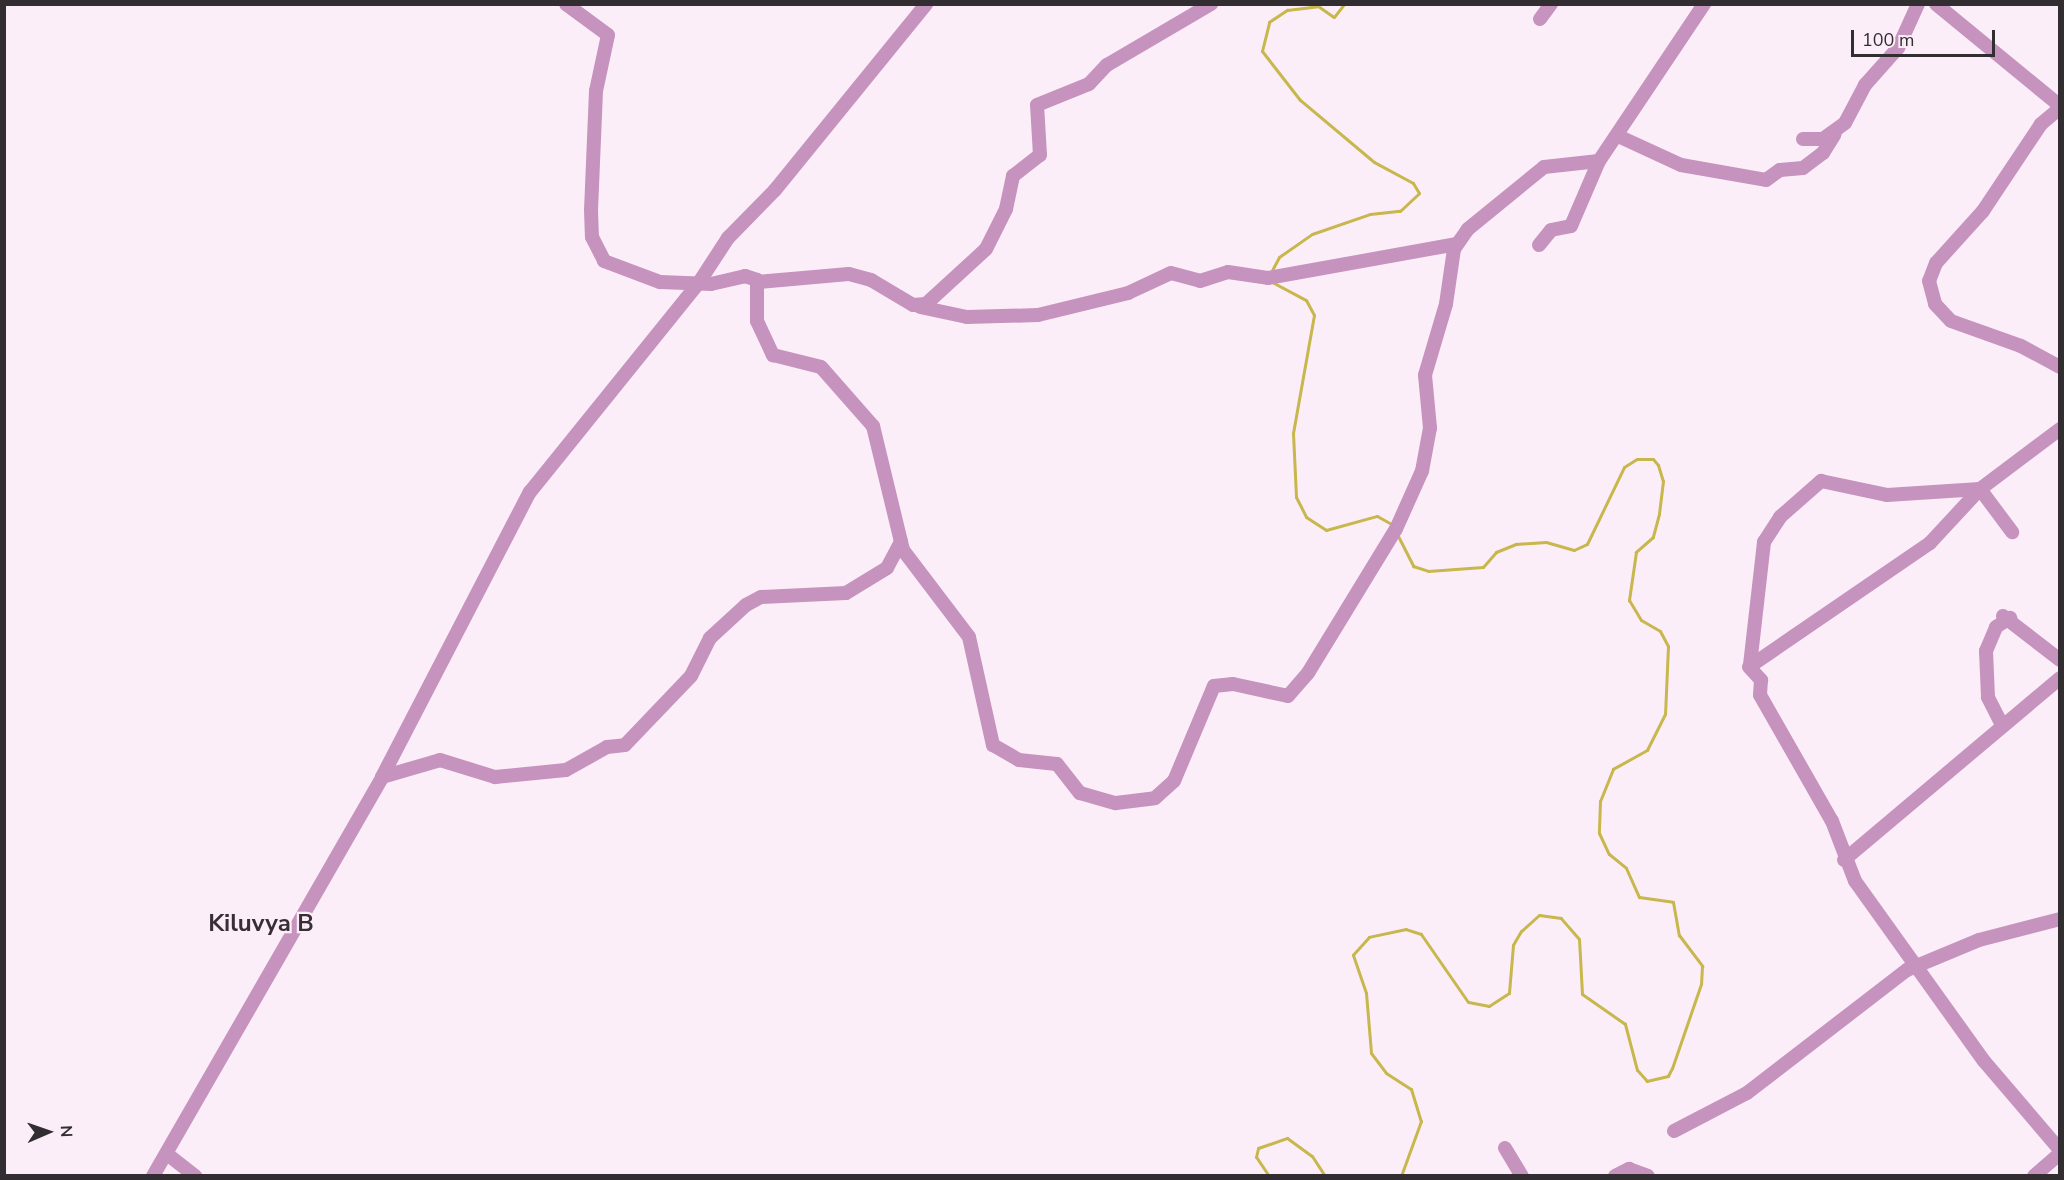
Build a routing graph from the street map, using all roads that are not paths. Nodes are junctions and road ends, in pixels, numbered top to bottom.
1 (566, 4) edge
2 (926, 4) edge
3 (1211, 4) edge
4 (1551, 4) edge
5 (1704, 4) edge
6 (1918, 4) edge
7 (1936, 4) edge
8 (1540, 19) dead end
9 (2060, 107) edge
10 (1834, 134) junction
11 (1618, 136) junction
12 (1803, 139) dead end
13 (1599, 161) junction
14 (1457, 244) junction
15 (1539, 245) dead end
16 (699, 282) junction
17 (758, 282) junction
18 (920, 307) junction
19 (2060, 367) edge
20 (2060, 429) edge
21 (1980, 489) junction
22 (2012, 532) dead end
23 (901, 542) junction
24 (2060, 660) edge
25 (1749, 665) junction
26 (2060, 678) edge
27 (2001, 723) junction
28 (382, 777) junction
29 (1844, 860) junction
30 (2060, 919) edge
31 (1919, 967) junction
32 (1674, 1131) dead end
33 (1504, 1148) dead end
34 (2060, 1152) edge
35 (167, 1154) junction
36 (153, 1176) edge
37 (195, 1176) edge
38 (1522, 1176) edge
39 (1615, 1176) edge
40 (1648, 1176) edge
41 (2034, 1176) edge

1 - 16 street
2 - 16 street
3 - 18 street
4 - 8 street
5 - 11 street
6 - 10 street
7 - 9 street
9 - 19 street
10 - 11 street
10 - 12 street
11 - 13 street
13 - 14 street
13 - 15 street
14 - 18 street
14 - 23 street
16 - 17 street
16 - 28 street
17 - 18 street
17 - 23 street
20 - 21 street
21 - 22 street
21 - 25 street
21 - 25 street
23 - 28 street
24 - 27 street
25 - 29 street
26 - 27 street
27 - 29 street
28 - 35 street
29 - 31 street
30 - 31 street
31 - 32 street
31 - 34 street
33 - 38 street
34 - 41 street
35 - 36 street
35 - 37 street
39 - 40 street

